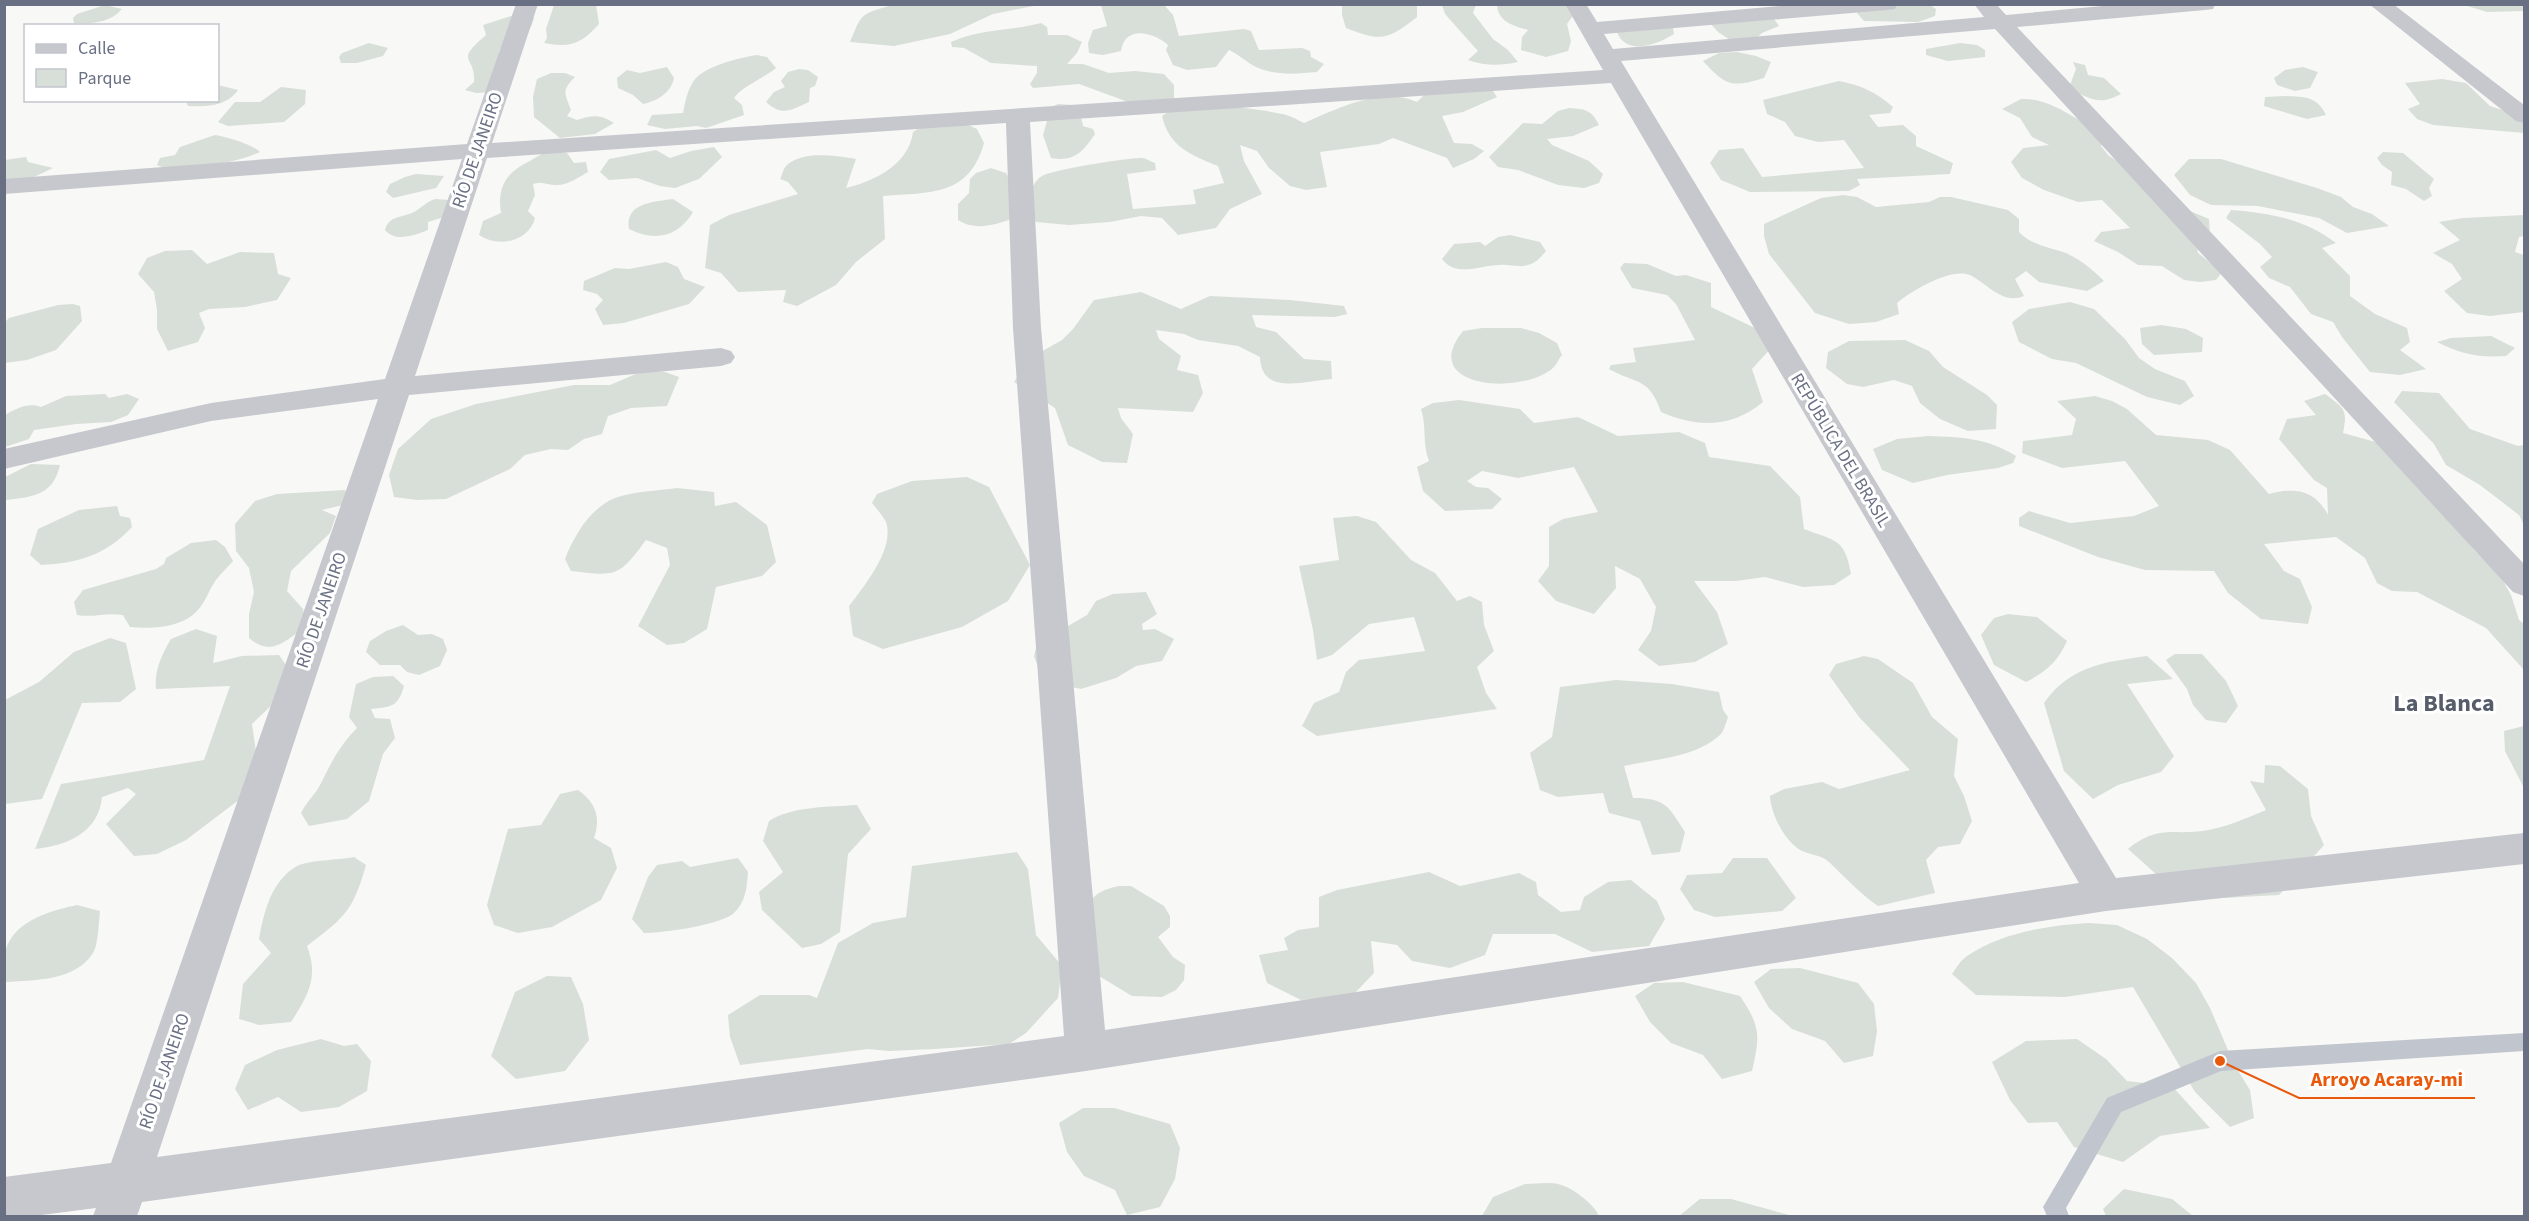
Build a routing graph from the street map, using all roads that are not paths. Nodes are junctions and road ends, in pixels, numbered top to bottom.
1 (527, 4) edge
2 (1887, 4) edge
3 (2205, 4) edge
4 (2379, 4) edge
5 (1992, 14) edge
6 (1582, 17) edge
7 (1612, 66) junction
8 (1018, 115) junction
9 (2524, 116) edge
10 (477, 151) junction
11 (4, 187) edge
12 (721, 357) dead end
13 (397, 387) junction
14 (4, 459) edge
15 (2524, 584) edge
16 (2524, 849) edge
17 (2106, 895) junction
18 (1086, 1052) junction
19 (4, 1199) edge
20 (121, 1200) edge

1 - 10 street, RÍO DE JANEIRO
2 - 6 street
3 - 5 street
4 - 9 street
5 - 7 street
5 - 15 street
6 - 7 street, REPÚBLICA DEL BRASIL
7 - 8 street
7 - 17 street, REPÚBLICA DEL BRASIL
8 - 10 street
8 - 18 street
10 - 11 street
10 - 13 street, RÍO DE JANEIRO
12 - 13 street
13 - 14 street
13 - 20 street, RÍO DE JANEIRO
16 - 17 street
17 - 18 street
18 - 20 street
19 - 20 street

